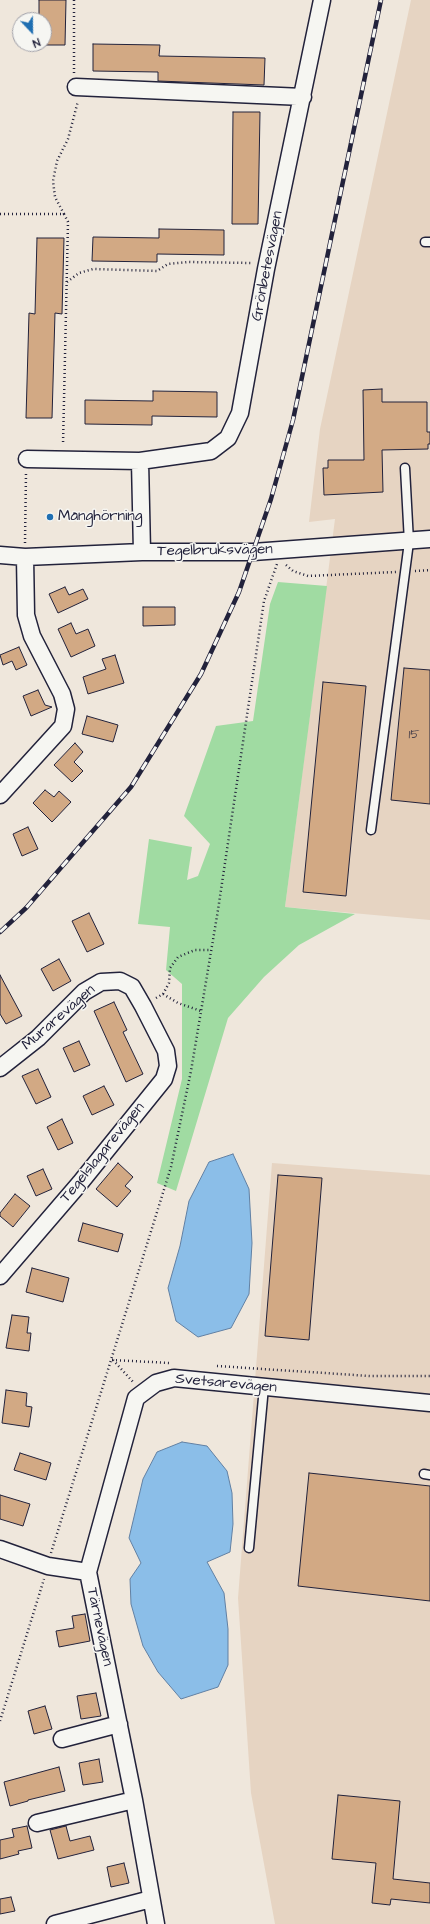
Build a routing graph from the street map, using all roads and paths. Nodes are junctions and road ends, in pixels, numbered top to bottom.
1 (74, 0) edge
2 (322, 0) edge
3 (76, 87) junction
4 (303, 96) junction
5 (0, 214) edge
6 (64, 214) junction
7 (268, 263) junction
8 (66, 283) junction
9 (27, 459) joint
10 (63, 461) junction
11 (140, 461) junction
12 (405, 468) dead end
13 (430, 539) edge
14 (409, 542) junction
15 (25, 552) junction
16 (142, 552) junction
17 (0, 555) edge
18 (430, 570) edge
19 (405, 571) junction
20 (0, 795) edge
21 (371, 830) dead end
22 (211, 950) junction
23 (163, 994) junction
24 (201, 1011) junction
25 (147, 1013) junction
26 (0, 1068) edge
27 (0, 1276) edge
28 (112, 1360) junction
29 (174, 1363) dead end
30 (213, 1366) dead end
31 (430, 1376) edge
32 (264, 1387) junction
33 (142, 1393) junction
34 (430, 1403) edge
35 (0, 1548) edge
36 (249, 1548) dead end
37 (48, 1566) junction
38 (88, 1572) junction
39 (0, 1721) edge
40 (119, 1724) junction
41 (62, 1739) dead end
42 (134, 1800) junction
43 (37, 1823) dead end
44 (151, 1899) junction
45 (54, 1924) edge
46 (156, 1924) edge

1 - 3 path
2 - 4 street, Grönbetesvägen
3 - 4 street
3 - 6 path
4 - 7 street, Grönbetesvägen
5 - 6 path
6 - 8 path
7 - 8 path
7 - 11 street, Grönbetesvägen
8 - 10 path
9 - 10 street, Grönbetesvägen
9 - 15 path
10 - 11 street, Grönbetesvägen
11 - 16 street
12 - 14 lane
13 - 14 street, Tegelbruksvägen
14 - 16 street, Tegelbruksvägen
14 - 19 lane
15 - 16 street, Tegelbruksvägen
15 - 17 street, Tegelbruksvägen
15 - 20 street
18 - 19 path
19 - 21 lane
19 - 22 path
22 - 23 path
22 - 24 path
23 - 24 path
23 - 25 path
24 - 28 path
25 - 26 street, Murarevägen
25 - 27 street, Tegelslagarevägen
28 - 29 path
28 - 33 path
28 - 37 path
30 - 31 path
32 - 33 street, Svetsarevägen
32 - 34 street, Svetsarevägen
32 - 36 lane
33 - 38 street, Svetsarevägen
35 - 37 street, Tärnevägen
37 - 38 street, Tärnevägen
37 - 39 path
38 - 40 street, Tärnevägen
40 - 41 street
40 - 42 street, Tärnevägen
42 - 43 street
42 - 44 street, Tärnevägen
44 - 45 street
44 - 46 street, Tärnevägen

